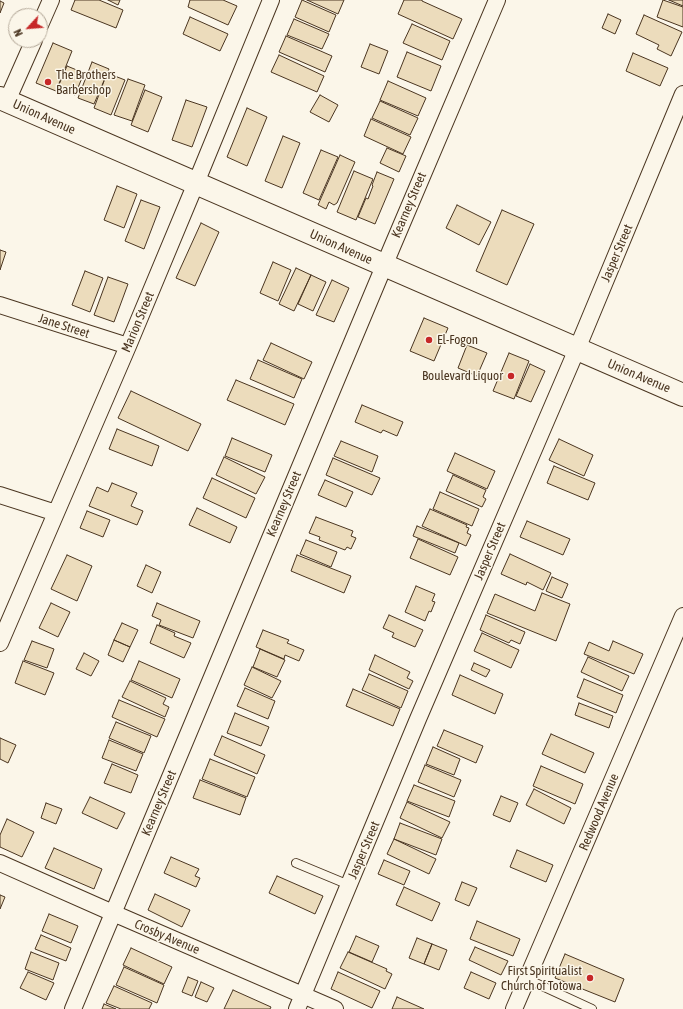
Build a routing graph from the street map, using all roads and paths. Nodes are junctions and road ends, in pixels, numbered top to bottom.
1 (271, 0) edge
2 (497, 0) edge
3 (30, 48) edge
4 (683, 94) edge
5 (4, 100) edge
6 (196, 184) junction
7 (384, 265) junction
8 (0, 305) edge
9 (128, 346) junction
10 (577, 349) junction
11 (683, 395) edge
12 (0, 495) edge
13 (56, 513) junction
14 (683, 616) edge
15 (0, 643) edge
16 (0, 863) edge
17 (296, 863) dead end
18 (349, 885) junction
19 (113, 914) junction
20 (527, 979) junction
21 (300, 1002) edge
22 (73, 1009) edge
23 (335, 1009) edge
24 (514, 1009) edge
25 (592, 1009) edge

1 - 6 street, Marion Street
2 - 7 street, Kearney Street
3 - 5 street
4 - 10 street, Jasper Street
5 - 6 main road, Union Avenue
6 - 7 main road, Union Avenue
6 - 9 street, Marion Street
7 - 10 main road, Union Avenue
7 - 19 street, Kearney Street
8 - 9 street, Jane Street
9 - 13 street, Marion Street
10 - 11 main road, Union Avenue
10 - 18 street, Jasper Street
12 - 13 street
13 - 15 street, Marion Street
14 - 20 street, Redwood Avenue
16 - 19 street, Crosby Avenue
17 - 18 lane
18 - 21 street, Jasper Street
19 - 21 street, Crosby Avenue
19 - 22 street, Kearney Street
20 - 24 street, Redwood Avenue
20 - 25 lane
21 - 23 street, Crosby Avenue

